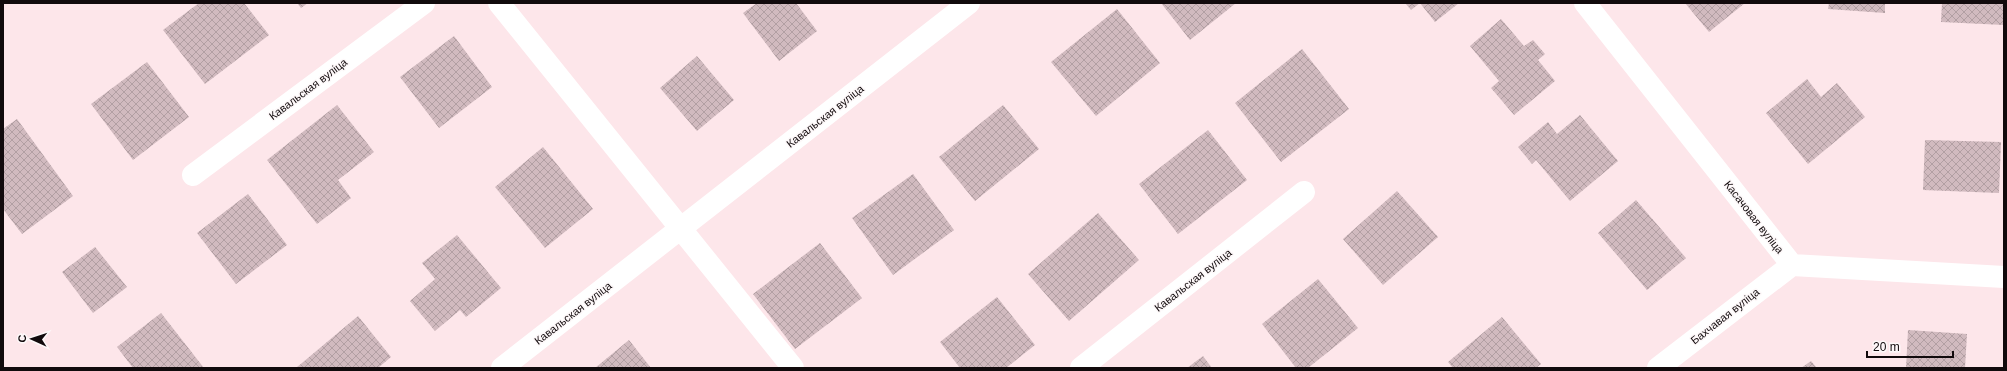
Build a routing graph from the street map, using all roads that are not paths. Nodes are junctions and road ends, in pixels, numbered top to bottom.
1 (424, 3) edge
2 (499, 3) edge
3 (969, 3) edge
4 (1585, 3) edge
5 (193, 175) dead end
6 (1304, 192) dead end
7 (682, 229) junction
8 (1792, 265) junction
9 (2004, 277) edge
10 (502, 368) edge
11 (792, 368) edge
12 (1082, 368) edge
13 (1658, 368) edge

1 - 5 street, Кавальская вуліца
2 - 7 street
3 - 7 street, Кавальская вуліца
4 - 8 street, Касачовая вуліца
6 - 12 street, Кавальская вуліца
7 - 10 street, Кавальская вуліца
7 - 11 street
8 - 9 street
8 - 13 street, Бахчавая вуліца

